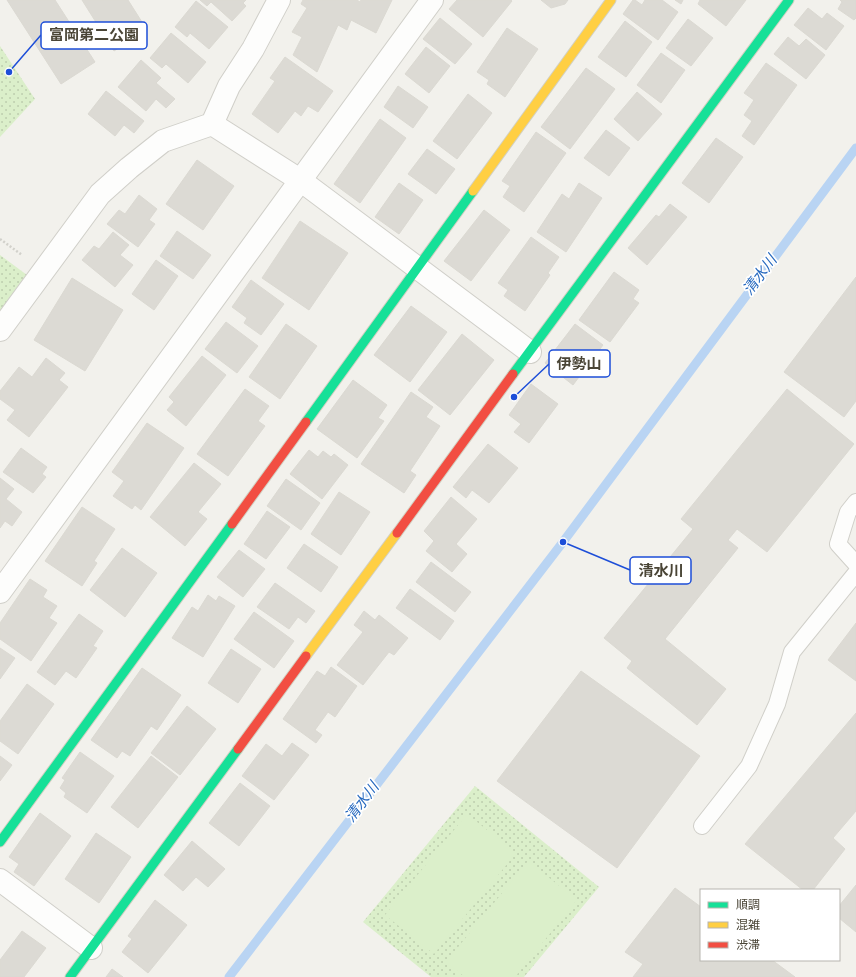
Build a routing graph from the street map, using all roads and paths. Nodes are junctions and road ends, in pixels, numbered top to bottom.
1 (279, 0) edge
2 (432, 0) edge
3 (611, 0) edge
4 (789, 0) edge
5 (212, 124) junction
6 (300, 180) junction
7 (418, 268) junction
8 (0, 330) edge
9 (530, 352) junction
10 (856, 502) edge
11 (856, 564) edge
12 (856, 573) edge
13 (0, 592) edge
14 (702, 826) dead end
15 (0, 842) edge
16 (0, 880) edge
17 (91, 948) junction
18 (70, 977) edge

1 - 5 street
2 - 6 street
3 - 7 street
4 - 9 street
5 - 6 street
5 - 8 street
6 - 7 street
6 - 13 street
7 - 9 street
7 - 15 street
9 - 17 street
10 - 11 lane
12 - 14 lane
16 - 17 street
17 - 18 street

